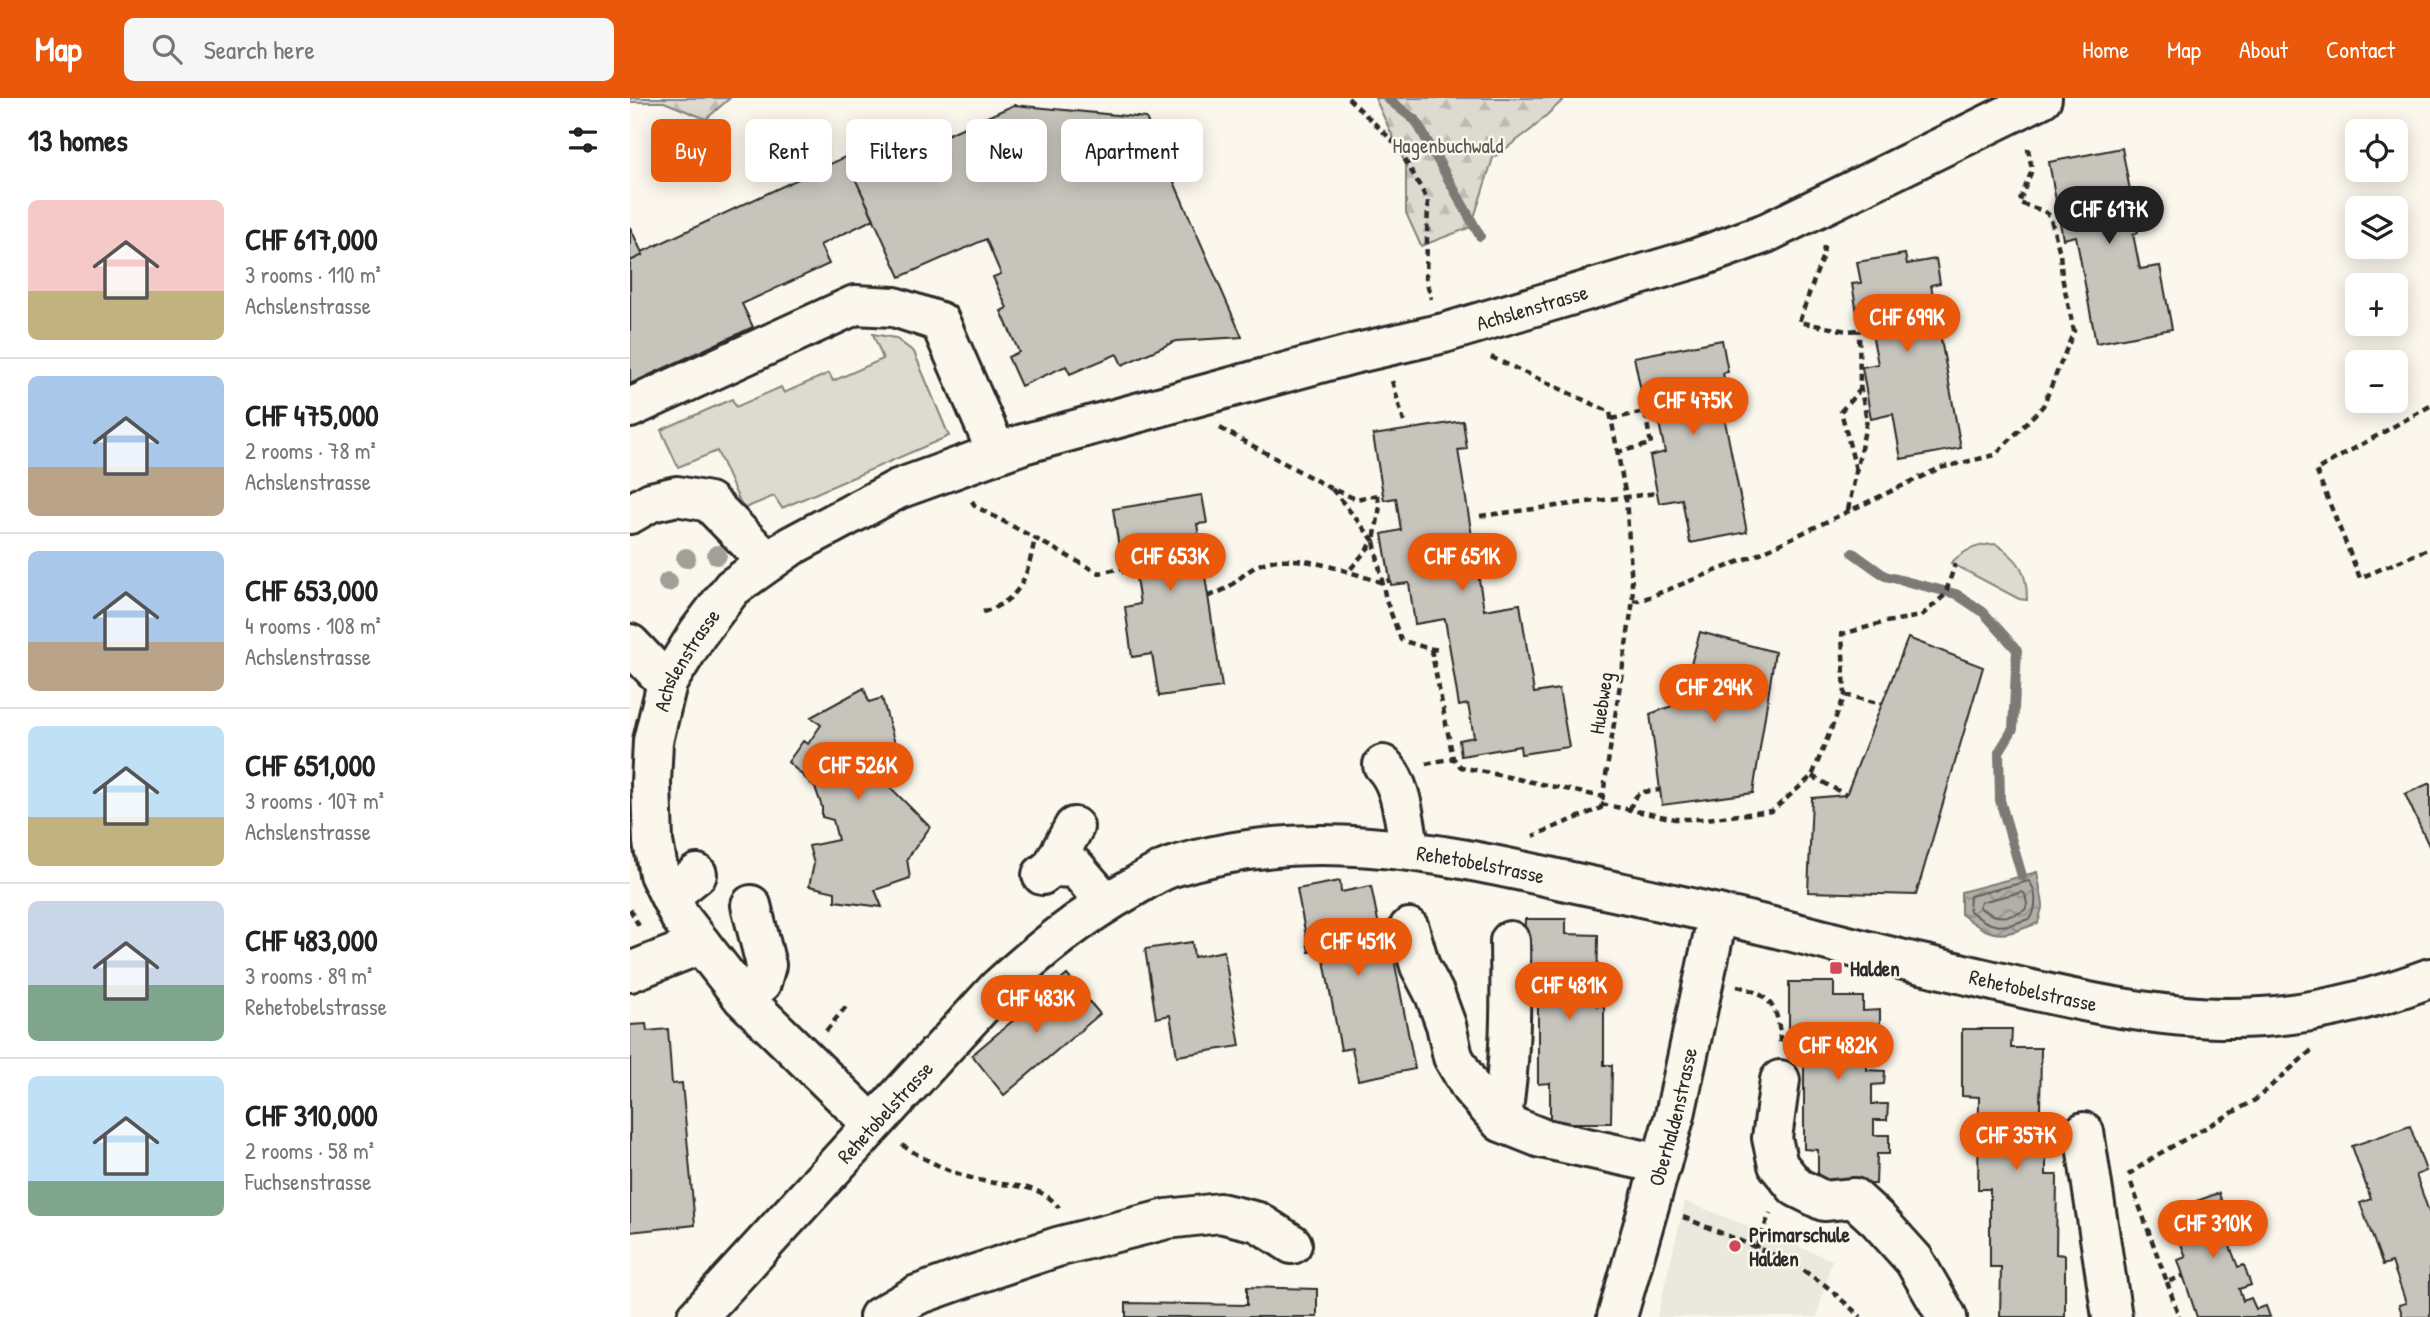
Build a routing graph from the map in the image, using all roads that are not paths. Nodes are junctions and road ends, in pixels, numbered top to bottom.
1 (2042, 98) edge
2 (630, 408) edge
3 (997, 453) junction
4 (630, 514) edge
5 (768, 562) junction
6 (630, 644) edge
7 (667, 683) junction
8 (1384, 765) dead end
9 (1073, 827) dead end
10 (1410, 849) junction
11 (1106, 903) junction
12 (751, 905) dead end
13 (1718, 914) junction
14 (1409, 928) dead end
15 (1510, 941) dead end
16 (701, 944) junction
17 (630, 972) edge
18 (2430, 978) edge
19 (763, 987) junction
20 (1780, 1068) road end
21 (1501, 1122) junction
22 (883, 1131) junction
23 (2084, 1132) dead end
24 (1661, 1164) junction
25 (1292, 1244) dead end
26 (697, 1317) edge
27 (878, 1317) edge
28 (1617, 1317) edge
29 (1947, 1317) edge
30 (2112, 1317) edge

1 - 3 street, Achslenstrasse
2 - 3 street
3 - 5 street, Achslenstrasse
4 - 5 street
5 - 7 street, Achslenstrasse
6 - 7 street
7 - 16 street, Achslenstrasse
8 - 10 street
9 - 11 street
10 - 11 street, Rehetobelstrasse
10 - 13 street, Rehetobelstrasse
11 - 22 street, Rehetobelstrasse
12 - 19 street
13 - 18 street, Rehetobelstrasse
13 - 24 street, Oberhaldenstrasse
14 - 21 street
15 - 21 street
16 - 17 street
16 - 19 street, Achslenstrasse
19 - 22 street, Achslenstrasse
20 - 29 street
21 - 24 street
22 - 26 street, Rehetobelstrasse
23 - 30 street
24 - 28 street, Oberhaldenstrasse
25 - 27 street

